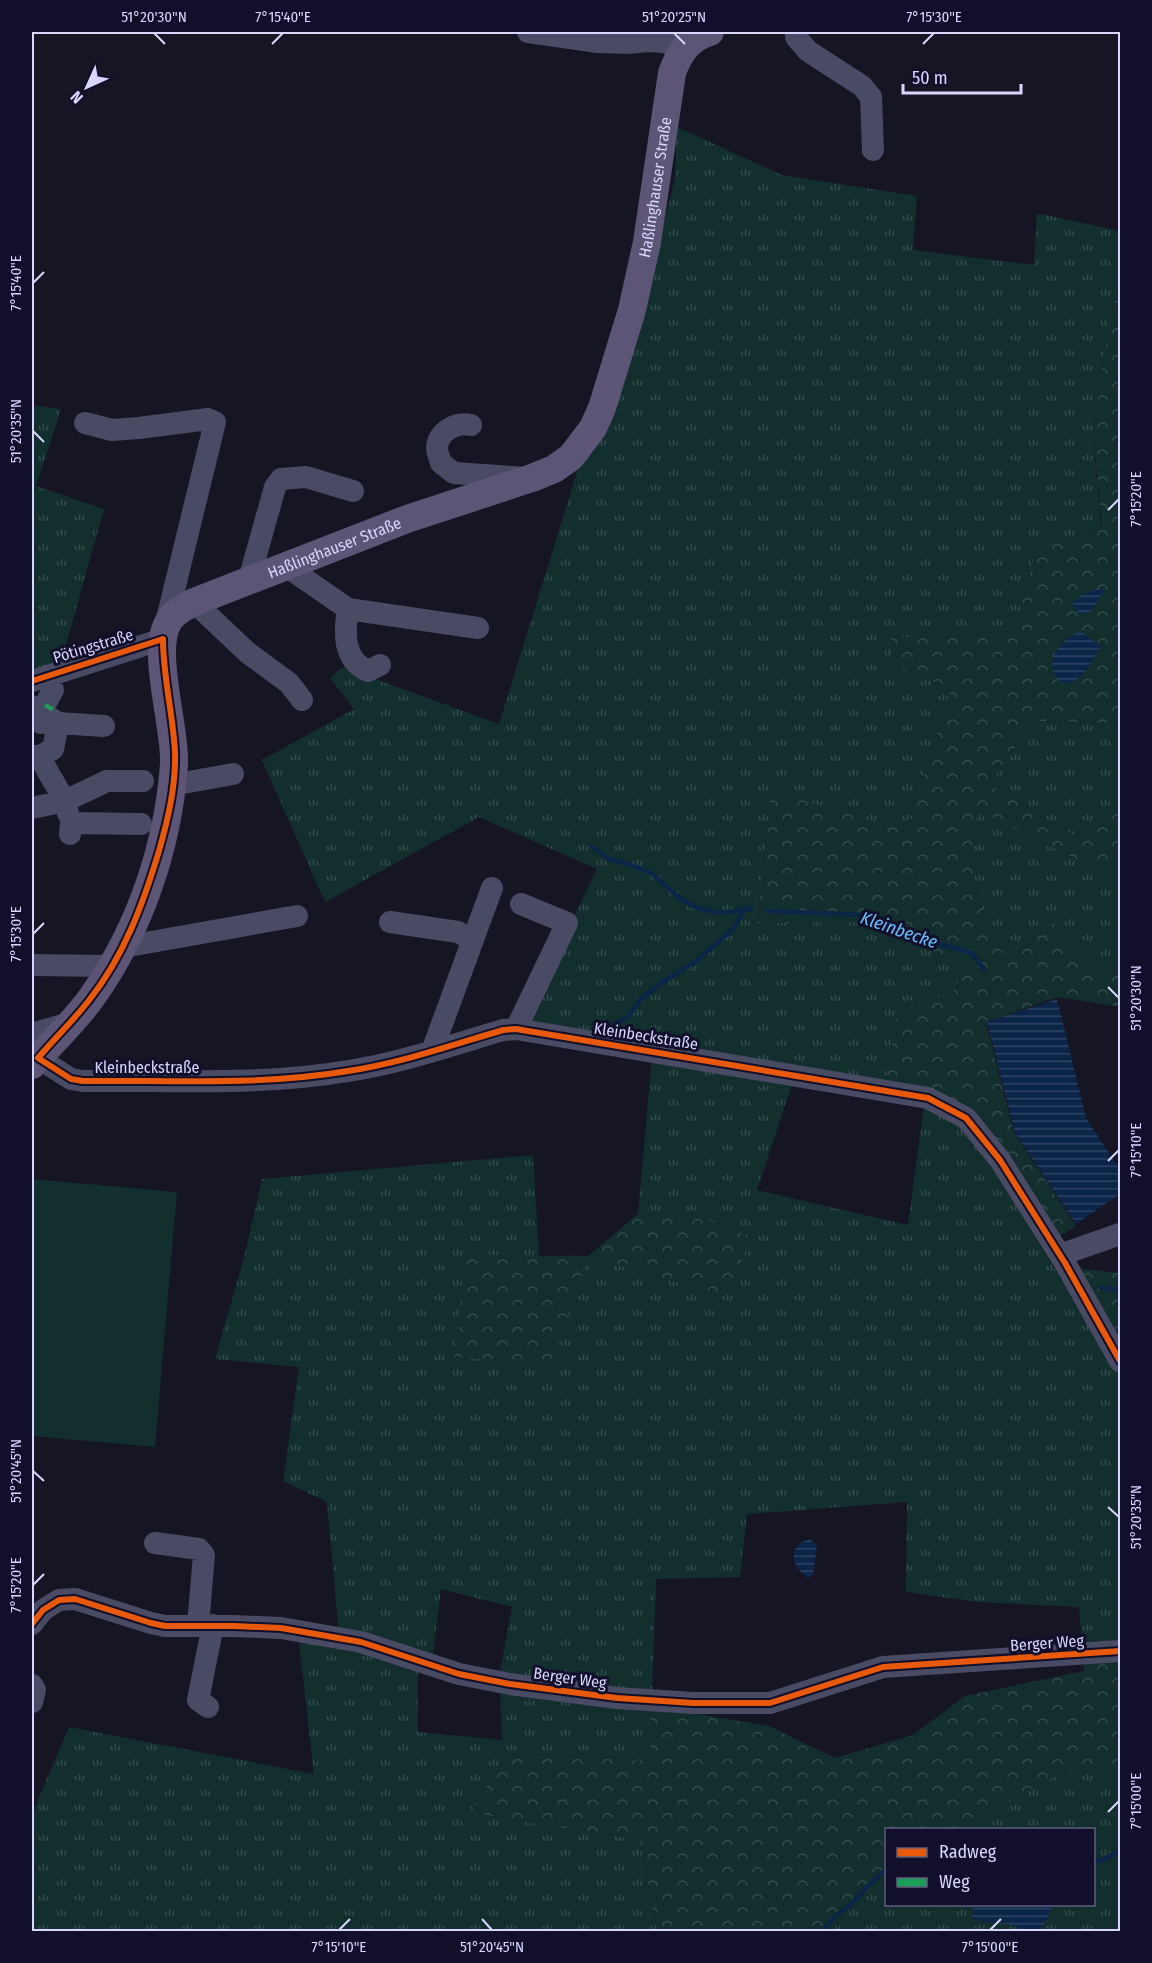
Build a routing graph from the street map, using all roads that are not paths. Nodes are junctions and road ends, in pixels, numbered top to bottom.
1 (528, 32) edge
2 (710, 32) edge
3 (796, 32) edge
4 (679, 56) junction
5 (873, 150) dead end
6 (86, 423) dead end
7 (471, 425) dead end
8 (532, 478) junction
9 (353, 491) dead end
10 (286, 566) junction
11 (249, 580) junction
12 (194, 602) junction
13 (348, 609) junction
14 (478, 628) dead end
15 (164, 633) junction
16 (380, 665) dead end
17 (32, 681) edge
18 (53, 690) dead end
19 (302, 700) dead end
20 (43, 716) edge
21 (104, 726) dead end
22 (36, 756) edge
23 (233, 774) dead end
24 (143, 781) dead end
25 (172, 785) junction
26 (66, 801) junction
27 (32, 808) edge
28 (141, 824) dead end
29 (492, 888) dead end
30 (520, 904) dead end
31 (297, 916) dead end
32 (390, 922) dead end
33 (472, 940) junction
34 (117, 956) junction
35 (32, 965) edge
36 (516, 1029) junction
37 (432, 1051) junction
38 (34, 1052) edge
39 (1120, 1234) edge
40 (1060, 1255) junction
41 (1120, 1361) edge
42 (155, 1543) dead end
43 (32, 1624) edge
44 (206, 1625) junction
45 (1120, 1651) edge
46 (32, 1685) edge
47 (32, 1702) edge
48 (208, 1707) dead end

1 - 4 street
2 - 4 main road
3 - 5 street
4 - 8 main road, Haßlinghauser Straße
6 - 15 street
7 - 8 street
8 - 10 main road, Haßlinghauser Straße
9 - 11 street
10 - 11 main road, Haßlinghauser Straße
10 - 13 street
11 - 12 main road, Haßlinghauser Straße
12 - 15 main road, Haßlinghauser Straße
12 - 19 street
13 - 14 street
13 - 16 street
15 - 17 street, Pötingstraße
15 - 25 main road
18 - 20 street
20 - 21 street
20 - 22 street
22 - 26 street
23 - 25 street
24 - 26 street
25 - 34 main road
26 - 27 street
26 - 28 street
29 - 33 street
30 - 36 street
31 - 34 street
32 - 33 street
33 - 37 street
34 - 35 street
34 - 38 main road
36 - 37 street, Kleinbeckstraße
36 - 40 street, Kleinbeckstraße
37 - 38 street, Kleinbeckstraße
39 - 40 street
40 - 41 street, Kleinbeckstraße
42 - 44 street
43 - 44 street, Berger Weg
44 - 45 street, Berger Weg
44 - 48 street
46 - 47 street

